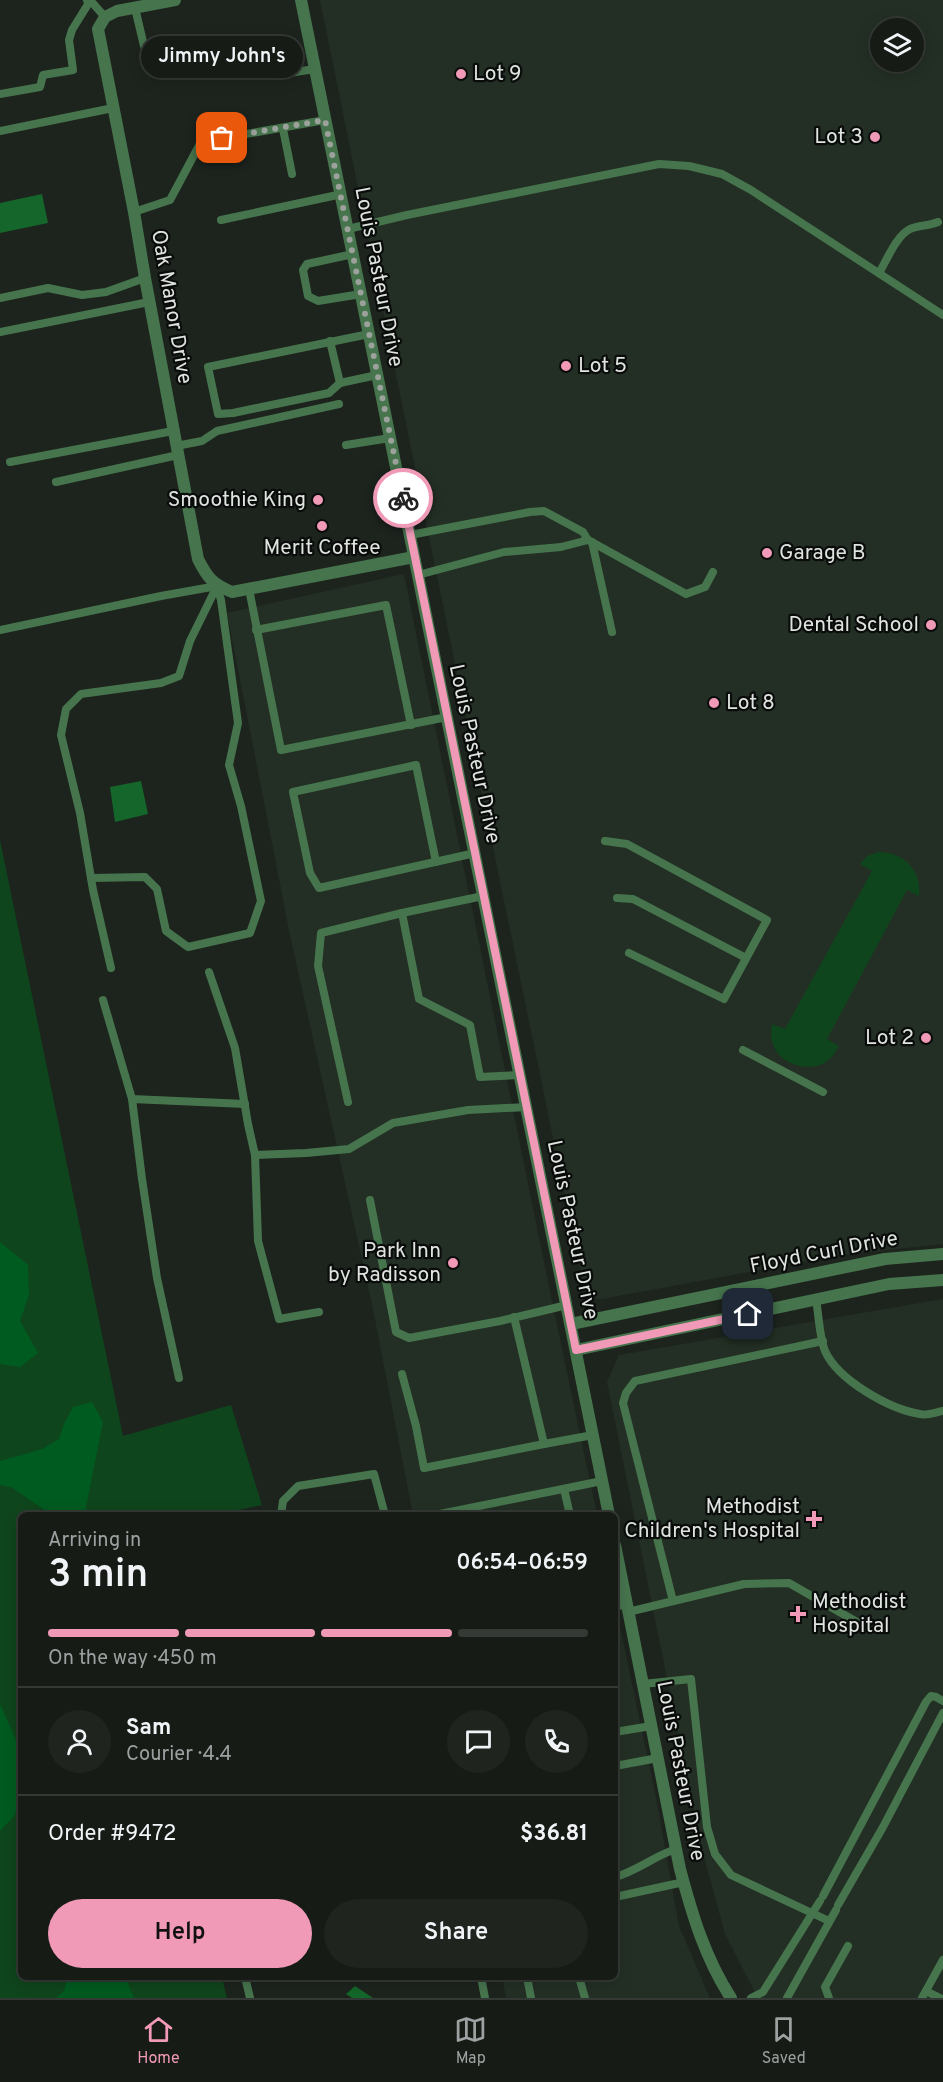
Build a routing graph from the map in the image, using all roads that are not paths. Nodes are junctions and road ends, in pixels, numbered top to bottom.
1 (89, 0) edge
2 (175, 0) edge
3 (301, 0) edge
4 (135, 8) junction
5 (105, 17) junction
6 (144, 45) dead end
7 (315, 69) junction
8 (276, 75) dead end
9 (0, 94) edge
10 (112, 108) junction
11 (325, 120) junction
12 (282, 129) junction
13 (0, 131) edge
14 (292, 174) dead end
15 (342, 194) junction
16 (134, 212) junction
17 (221, 220) dead end
18 (939, 222) dead end
19 (348, 229) junction
20 (353, 254) junction
21 (879, 273) junction
22 (145, 278) junction
23 (361, 294) junction
24 (0, 298) edge
25 (149, 302) junction
26 (943, 315) edge
27 (0, 332) edge
28 (369, 334) junction
29 (330, 341) junction
30 (377, 375) junction
31 (340, 383) junction
32 (339, 404) dead end
33 (173, 431) junction
34 (390, 438) junction
35 (346, 445) dead end
36 (177, 450) junction
37 (10, 462) dead end
38 (56, 482) dead end
39 (410, 535) junction
40 (590, 541) junction
41 (414, 557) junction
42 (713, 572) dead end
43 (418, 575) junction
44 (217, 586) junction
45 (249, 589) junction
46 (0, 630) edge
47 (256, 630) junction
48 (612, 632) dead end
49 (447, 717) junction
50 (411, 724) junction
51 (605, 841) dead end
52 (475, 853) junction
53 (436, 862) junction
54 (91, 878) junction
55 (483, 896) junction
56 (617, 897) dead end
57 (402, 913) junction
58 (629, 953) dead end
59 (746, 958) junction
60 (111, 968) dead end
61 (209, 972) dead end
62 (103, 1000) dead end
63 (743, 1050) dead end
64 (520, 1075) junction
65 (823, 1092) dead end
66 (132, 1099) junction
67 (348, 1102) dead end
68 (245, 1104) junction
69 (527, 1107) junction
70 (255, 1155) junction
71 (370, 1200) dead end
72 (943, 1254) edge
73 (943, 1280) edge
74 (816, 1300) junction
75 (567, 1305) junction
76 (319, 1312) dead end
77 (514, 1317) junction
78 (571, 1324) junction
79 (823, 1341) junction
80 (576, 1350) junction
81 (402, 1374) dead end
82 (179, 1378) dead end
83 (943, 1411) edge
84 (593, 1435) junction
85 (544, 1444) junction
86 (602, 1481) junction
87 (564, 1489) junction
88 (281, 1512) edge
89 (384, 1512) edge
90 (450, 1512) edge
91 (569, 1512) edge
92 (608, 1512) edge
93 (618, 1580) edge
94 (672, 1601) junction
95 (624, 1608) edge
96 (868, 1629) dead end
97 (643, 1684) junction
98 (943, 1701) edge
99 (943, 1713) edge
100 (651, 1726) junction
101 (618, 1732) edge
102 (658, 1758) junction
103 (618, 1765) edge
104 (676, 1849) junction
105 (618, 1876) edge
106 (684, 1882) junction
107 (618, 1896) edge
108 (813, 1913) junction
109 (829, 1921) junction
110 (848, 1946) dead end
111 (943, 1960) edge
112 (246, 1980) edge
113 (482, 1980) edge
114 (528, 1980) edge
115 (580, 1980) edge
116 (924, 1994) edge
117 (728, 1997) edge
118 (250, 1998) edge
119 (485, 1998) edge
120 (531, 1998) edge
121 (585, 1998) edge
122 (752, 1998) edge
123 (787, 1998) edge
124 (829, 1998) edge
125 (940, 1998) edge

1 - 5 lane
1 - 9 lane
2 - 4 street
3 - 7 street, Louis Pasteur Drive
4 - 5 street
4 - 6 lane
5 - 10 street, Oak Manor Drive
7 - 8 lane
7 - 11 street, Louis Pasteur Drive
10 - 13 lane
10 - 16 street, Oak Manor Drive
11 - 12 lane
11 - 15 street, Louis Pasteur Drive
12 - 14 lane
12 - 16 lane
15 - 17 lane
15 - 19 street, Louis Pasteur Drive
16 - 22 street, Oak Manor Drive
18 - 21 lane
19 - 20 street, Louis Pasteur Drive
19 - 21 lane
20 - 23 street, Louis Pasteur Drive
20 - 23 lane
21 - 26 lane
22 - 24 lane
22 - 25 street, Oak Manor Drive
23 - 28 street, Louis Pasteur Drive
25 - 27 lane
25 - 33 street, Oak Manor Drive
28 - 29 lane
28 - 30 street, Louis Pasteur Drive
29 - 31 lane
29 - 31 lane
30 - 31 lane
30 - 34 street, Louis Pasteur Drive
32 - 36 lane
33 - 36 street, Oak Manor Drive
33 - 37 lane
34 - 35 lane
34 - 39 street, Louis Pasteur Drive
36 - 38 lane
36 - 44 street, Oak Manor Drive
39 - 40 lane
39 - 41 street, Louis Pasteur Drive
40 - 42 lane
40 - 43 lane
40 - 48 lane
41 - 43 street, Louis Pasteur Drive
41 - 45 street
43 - 49 street, Louis Pasteur Drive
44 - 45 street
44 - 46 lane
44 - 54 lane
44 - 54 lane
45 - 47 lane
47 - 50 lane
47 - 50 lane
49 - 50 lane
49 - 52 street, Louis Pasteur Drive
51 - 59 lane
52 - 53 lane
52 - 55 street, Louis Pasteur Drive
53 - 53 lane
54 - 60 lane
55 - 57 lane
55 - 64 street, Louis Pasteur Drive
56 - 59 lane
57 - 64 lane
57 - 67 lane
58 - 59 lane
61 - 68 lane
62 - 66 lane
63 - 65 lane
64 - 69 street, Louis Pasteur Drive
66 - 68 lane
66 - 82 lane
68 - 70 lane
69 - 70 lane
69 - 75 street, Louis Pasteur Drive
70 - 76 lane
71 - 77 lane
72 - 78 street, Floyd Curl Drive
73 - 74 street, Floyd Curl Drive
74 - 79 lane
74 - 80 street, Floyd Curl Drive
75 - 77 lane
75 - 78 street, Louis Pasteur Drive
77 - 85 lane
78 - 80 street, Louis Pasteur Drive
79 - 83 lane
79 - 94 lane
80 - 84 street, Louis Pasteur Drive
81 - 85 lane
84 - 85 lane
84 - 86 street, Louis Pasteur Drive
86 - 87 lane
86 - 92 street, Louis Pasteur Drive
87 - 90 lane
87 - 91 lane
88 - 89 lane
93 - 95 street, Louis Pasteur Drive
94 - 95 lane
94 - 96 lane
95 - 97 street, Louis Pasteur Drive
97 - 100 street, Louis Pasteur Drive
97 - 108 lane
98 - 108 lane
99 - 109 lane
100 - 101 lane
100 - 102 street, Louis Pasteur Drive
102 - 103 lane
102 - 104 street, Louis Pasteur Drive
104 - 105 lane
104 - 106 street, Louis Pasteur Drive
106 - 107 lane
106 - 117 street, Louis Pasteur Drive
108 - 109 lane
108 - 122 lane
109 - 123 lane
110 - 124 lane
111 - 116 lane
112 - 118 lane
113 - 119 lane
114 - 120 lane
115 - 121 lane
116 - 125 lane

